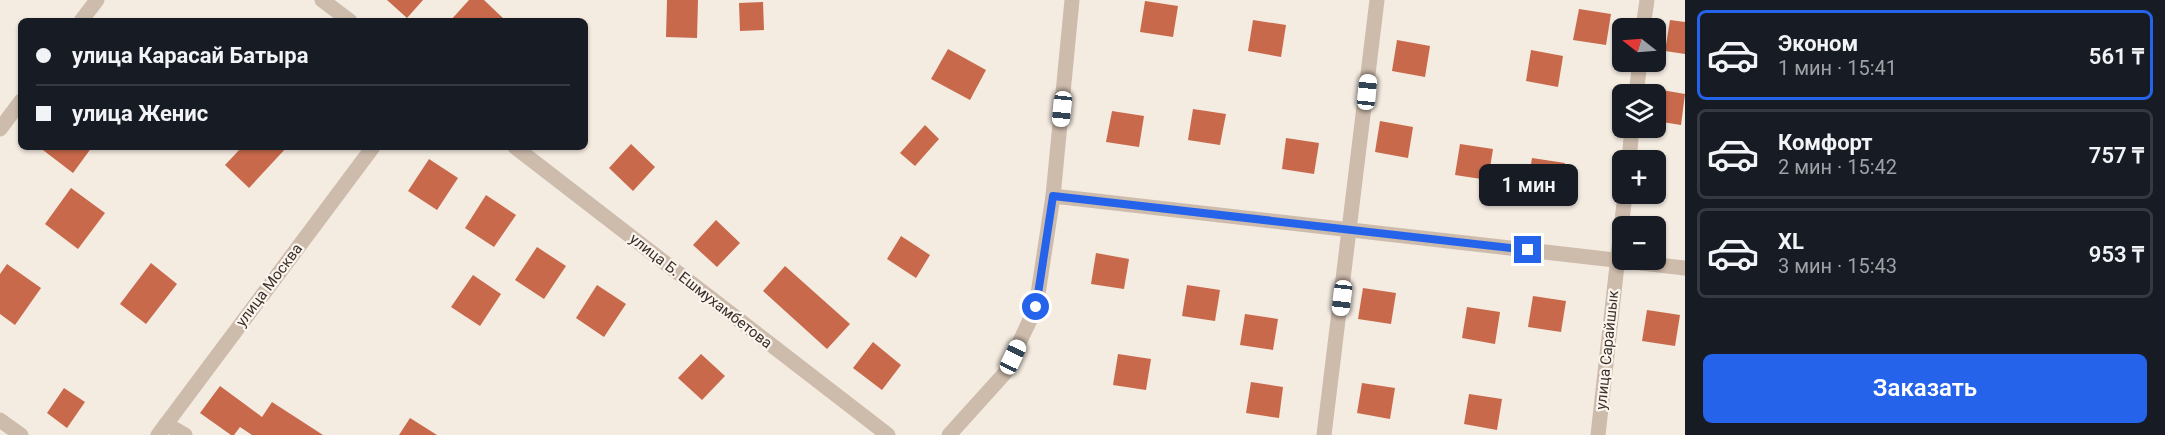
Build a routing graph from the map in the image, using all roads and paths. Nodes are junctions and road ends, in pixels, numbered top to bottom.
1 (97, 0) edge
2 (322, 0) edge
3 (1072, 0) edge
4 (1377, 0) edge
5 (1647, 0) edge
6 (83, 18) edge
7 (346, 18) edge
8 (1644, 18) edge
9 (18, 105) edge
10 (0, 129) edge
11 (371, 150) edge
12 (519, 150) edge
13 (1053, 196) junction
14 (1351, 229) junction
15 (1612, 259) edge
16 (1666, 266) edge
17 (1685, 268) edge
18 (1616, 270) edge
19 (0, 420) edge
20 (162, 429) edge
21 (21, 435) edge
22 (184, 435) edge
23 (888, 435) edge
24 (949, 435) edge
25 (1324, 435) edge
26 (1598, 435) edge

1 - 6 street
2 - 7 street
3 - 13 street
4 - 14 street
5 - 8 street
9 - 10 street
11 - 20 street, улица Москва
12 - 23 street, улица Б. Ешмухамбетова
13 - 14 street
13 - 24 street
14 - 15 street
14 - 25 street
16 - 17 street
18 - 26 street, улица Сарайшык
19 - 21 street
20 - 22 street, улица Москва

